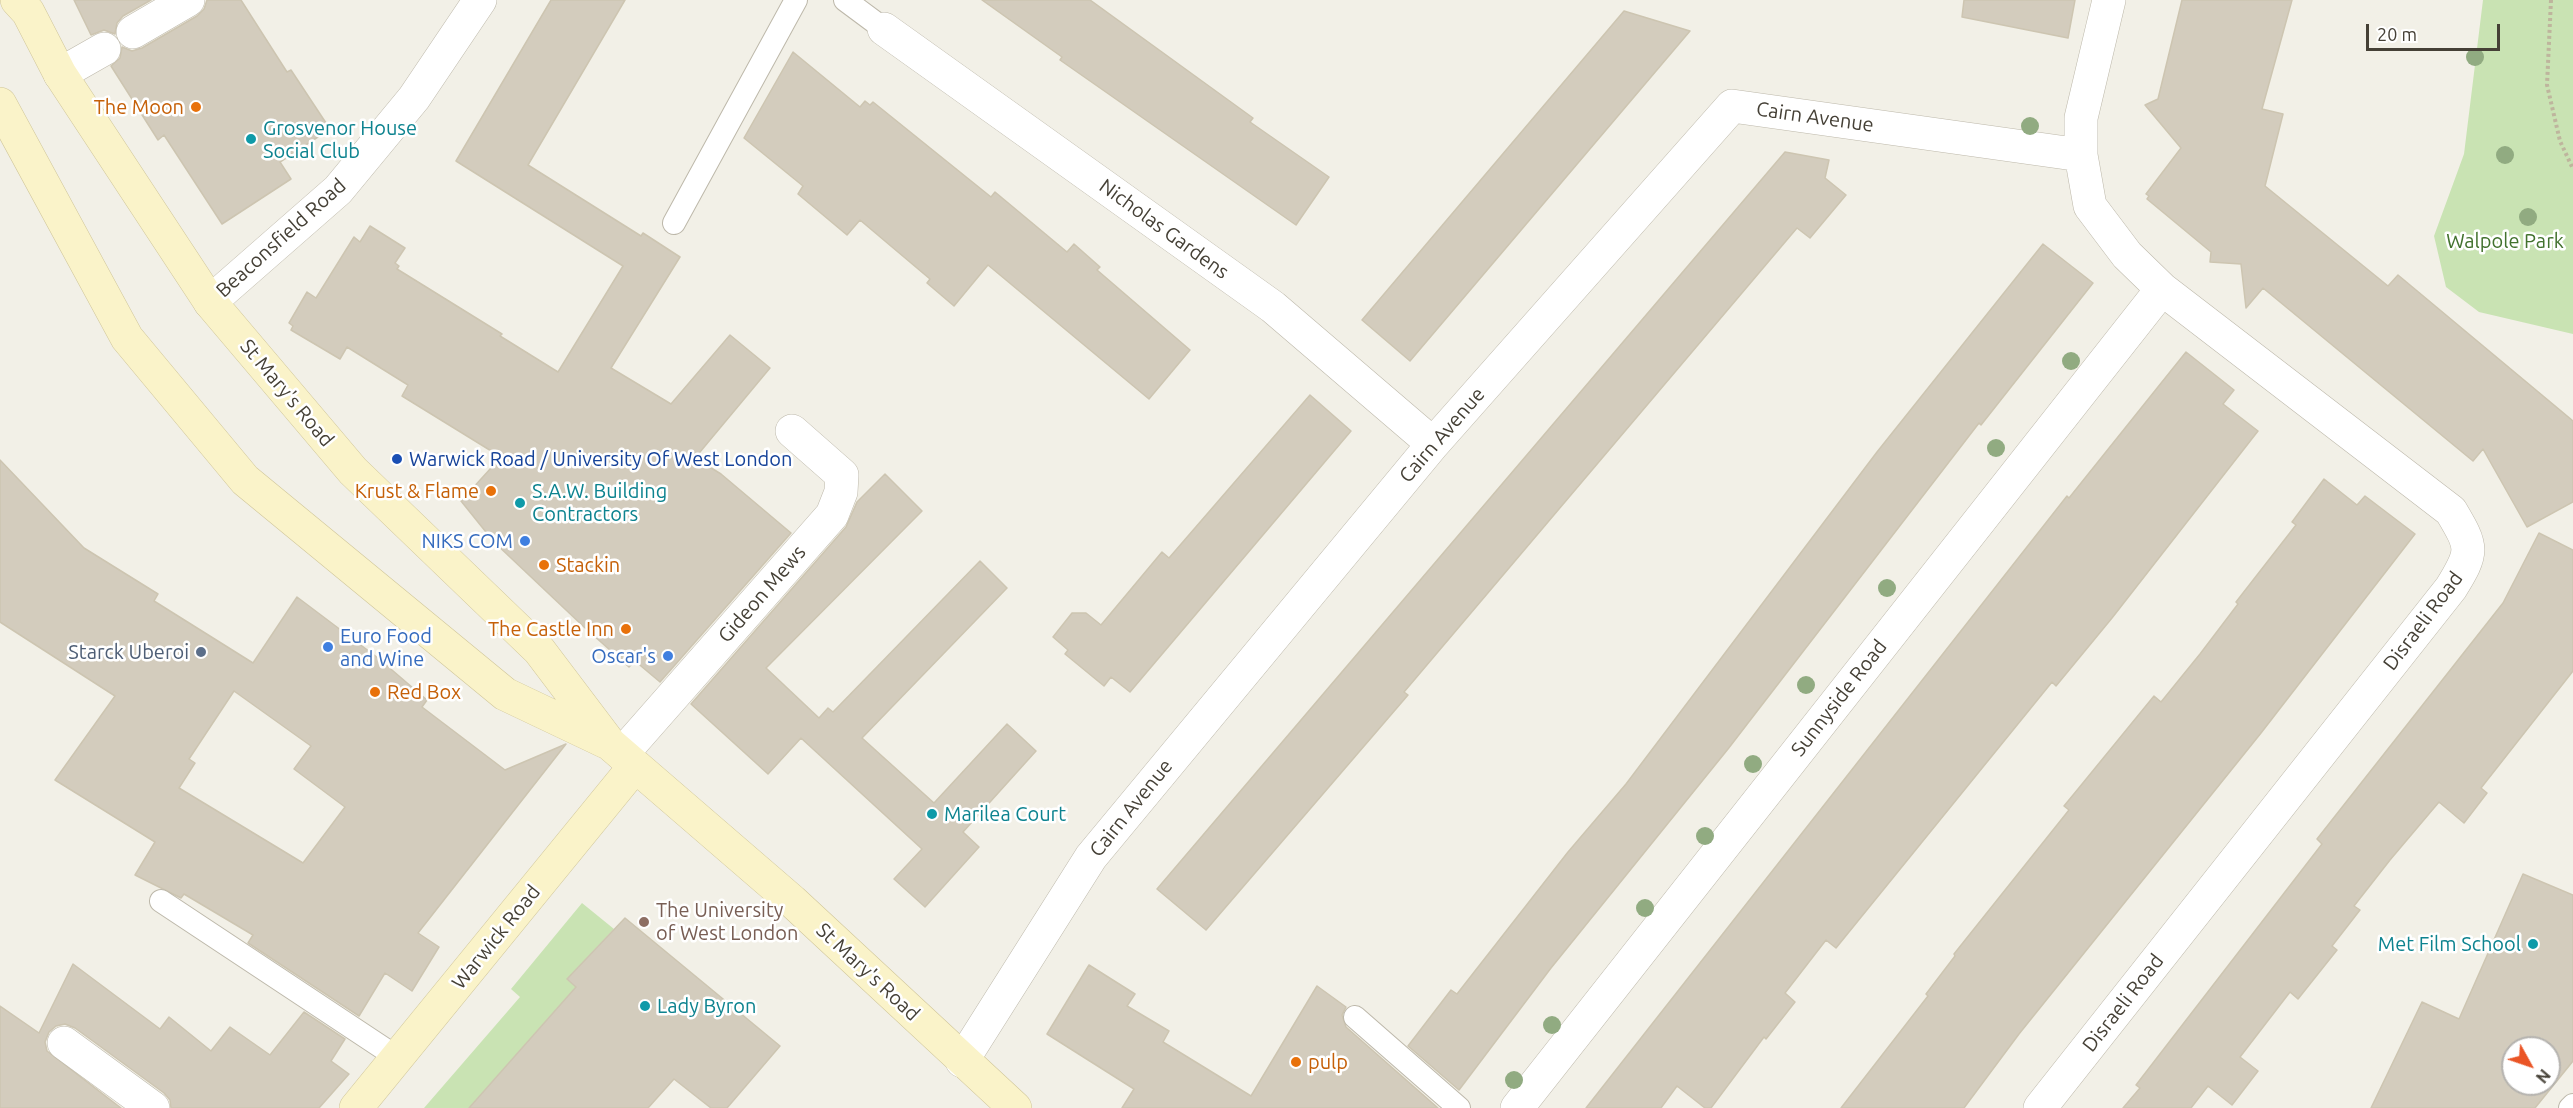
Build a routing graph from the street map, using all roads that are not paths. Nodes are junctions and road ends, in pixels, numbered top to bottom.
1 (17, 0) edge
2 (188, 0) edge
3 (480, 0) edge
4 (796, 0) edge
5 (844, 0) edge
6 (2109, 0) edge
7 (884, 28) joint
8 (133, 32) dead end
9 (104, 49) dead end
10 (60, 74) junction
11 (0, 104) edge
12 (2081, 155) junction
13 (674, 223) dead end
14 (2162, 289) junction
15 (210, 302) junction
16 (792, 432) dead end
17 (1433, 444) junction
18 (622, 755) junction
19 (161, 902) dead end
20 (1355, 1017) dead end
21 (64, 1043) dead end
22 (398, 1058) junction
23 (962, 1061) junction
24 (153, 1108) edge
25 (356, 1108) edge
26 (1016, 1108) edge
27 (1459, 1108) edge
28 (1517, 1108) edge
29 (2040, 1108) edge

1 - 10 main road, St Mary's Road
2 - 8 street
3 - 15 street, Beaconsfield Road
4 - 13 lane
5 - 7 lane
6 - 12 street, Disraeli Road
7 - 17 street, Nicholas Gardens
9 - 10 street
10 - 15 main road, St Mary's Road
11 - 18 main road, St Mary's Road
12 - 14 street, Disraeli Road
12 - 17 street, Cairn Avenue
14 - 28 street, Sunnyside Road
14 - 29 street, Disraeli Road
15 - 18 main road, St Mary's Road
16 - 18 street, Gideon Mews
17 - 23 street, Cairn Avenue
18 - 22 main road, Warwick Road
18 - 23 main road, St Mary's Road
19 - 22 lane
20 - 27 lane
21 - 24 street
22 - 25 main road, Warwick Road
23 - 26 main road, St Mary's Road

